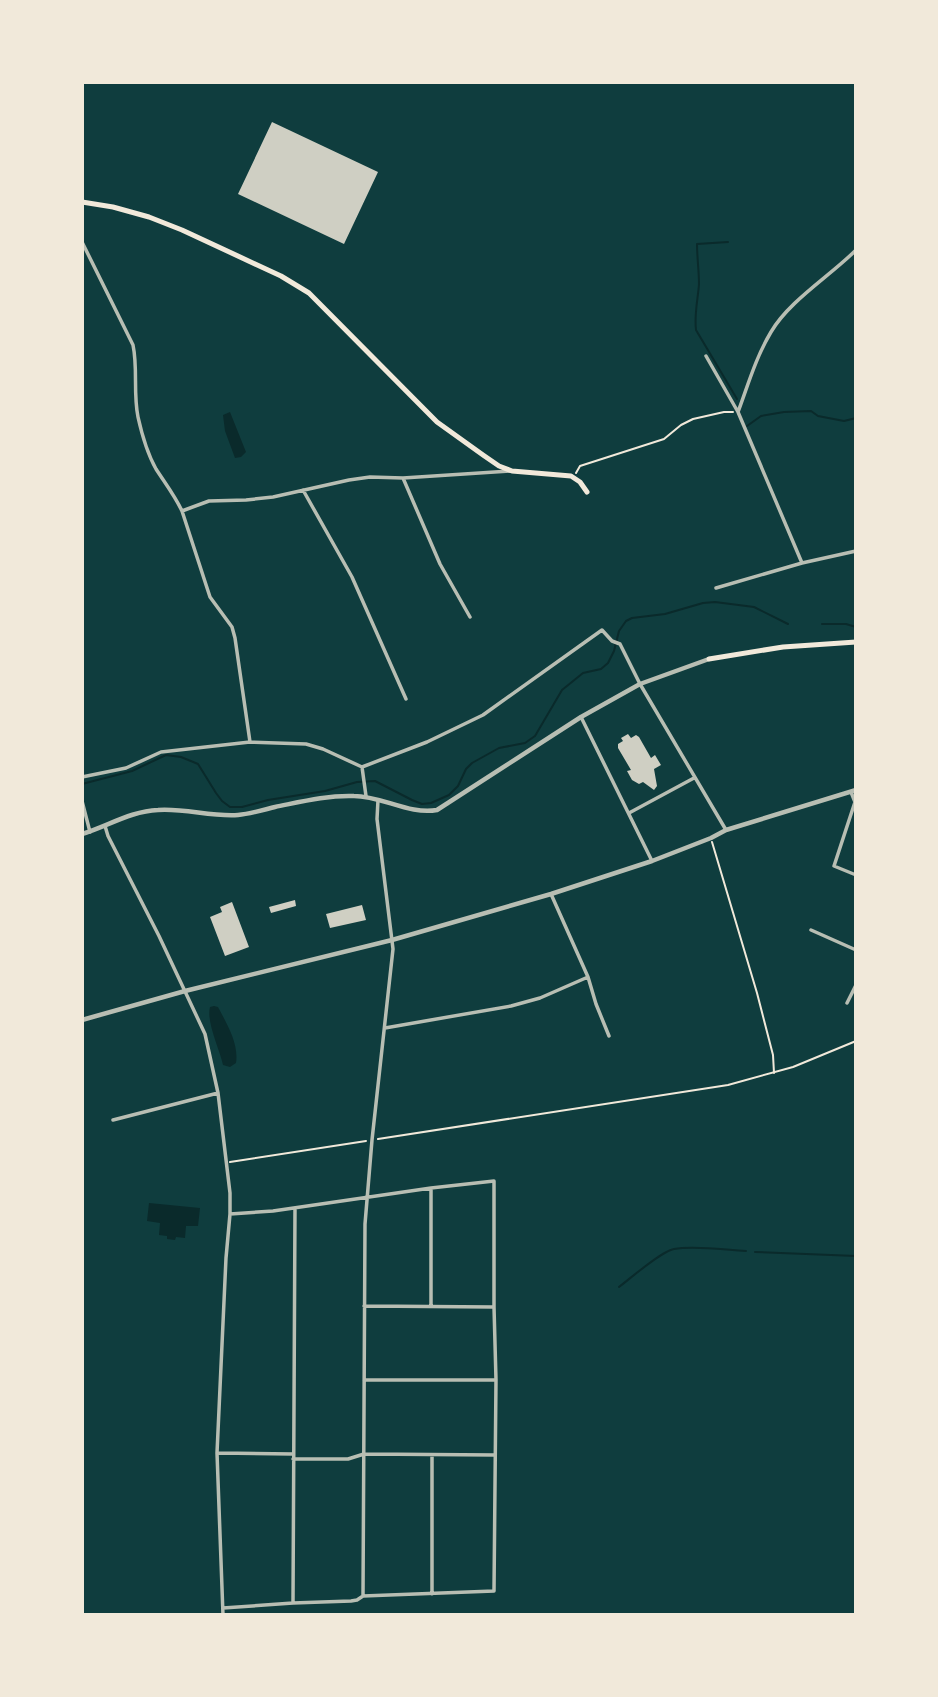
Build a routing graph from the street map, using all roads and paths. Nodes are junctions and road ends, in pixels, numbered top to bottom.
1 (82, 202) edge
2 (82, 242) edge
3 (856, 250) edge
4 (706, 356) dead end
5 (738, 412) junction
6 (512, 471) junction
7 (573, 477) junction
8 (403, 478) junction
9 (303, 490) junction
10 (586, 492) dead end
11 (182, 511) junction
12 (856, 551) edge
13 (802, 564) junction
14 (716, 587) dead end
15 (470, 617) dead end
16 (856, 642) edge
17 (709, 659) joint
18 (640, 684) junction
19 (406, 699) dead end
20 (581, 717) junction
21 (250, 742) junction
22 (362, 767) junction
23 (82, 776) edge
24 (694, 778) junction
25 (853, 791) edge
26 (366, 796) junction
27 (378, 800) junction
28 (82, 801) edge
29 (629, 813) junction
30 (104, 826) junction
31 (726, 830) junction
32 (90, 832) junction
33 (82, 834) edge
34 (711, 838) junction
35 (652, 861) junction
36 (856, 875) edge
37 (551, 894) junction
38 (811, 930) dead end
39 (393, 940) junction
40 (856, 950) edge
41 (588, 977) junction
42 (856, 985) edge
43 (186, 991) junction
44 (847, 1003) dead end
45 (82, 1020) edge
46 (384, 1028) junction
47 (609, 1035) dead end
48 (856, 1041) edge
49 (774, 1073) junction
50 (218, 1093) junction
51 (113, 1120) dead end
52 (372, 1140) junction
53 (226, 1162) junction
54 (431, 1188) junction
55 (366, 1198) junction
56 (295, 1208) junction
57 (230, 1214) junction
58 (364, 1306) junction
59 (431, 1306) junction
60 (494, 1307) junction
61 (365, 1380) junction
62 (496, 1380) junction
63 (217, 1453) junction
64 (363, 1454) junction
65 (432, 1455) junction
66 (495, 1455) junction
67 (293, 1456) junction
68 (432, 1594) junction
69 (363, 1596) junction
70 (293, 1603) junction
71 (223, 1608) junction
72 (223, 1615) edge

1 - 6 main road
2 - 11 street
3 - 5 street
4 - 5 street
5 - 7 path
5 - 13 street
6 - 7 main road
6 - 8 street
7 - 10 main road
8 - 9 street
8 - 15 street
9 - 11 street
9 - 19 street
11 - 21 street
12 - 13 street
13 - 14 street
16 - 17 main road
17 - 18 street
18 - 20 street
18 - 22 street
18 - 24 street
20 - 27 street
20 - 29 street
21 - 22 street
21 - 23 street
22 - 26 street
24 - 29 street
24 - 31 street
25 - 31 street
25 - 36 street
26 - 27 street
26 - 30 street
27 - 39 street
28 - 32 street
29 - 35 street
30 - 32 street
30 - 43 street
31 - 34 street
32 - 33 street
34 - 35 street
34 - 49 path
35 - 37 street
37 - 39 street
37 - 41 street
38 - 40 street
39 - 43 street
39 - 46 street
41 - 46 street
41 - 47 street
42 - 44 street
43 - 45 street
43 - 50 street
46 - 52 street
48 - 49 path
49 - 52 path
50 - 51 street
50 - 53 street
52 - 53 path
52 - 55 street
53 - 57 street
54 - 55 street
54 - 59 street
54 - 60 street
55 - 56 street
55 - 58 street
56 - 57 street
56 - 67 street
57 - 63 street
58 - 59 street
58 - 61 street
59 - 60 street
60 - 62 street
61 - 62 street
61 - 64 street
62 - 66 street
63 - 67 street
63 - 71 street
64 - 65 street
64 - 67 street
64 - 69 street
65 - 66 street
65 - 68 street
66 - 68 street
67 - 70 street
68 - 69 street
69 - 70 street
70 - 71 street
71 - 72 street

